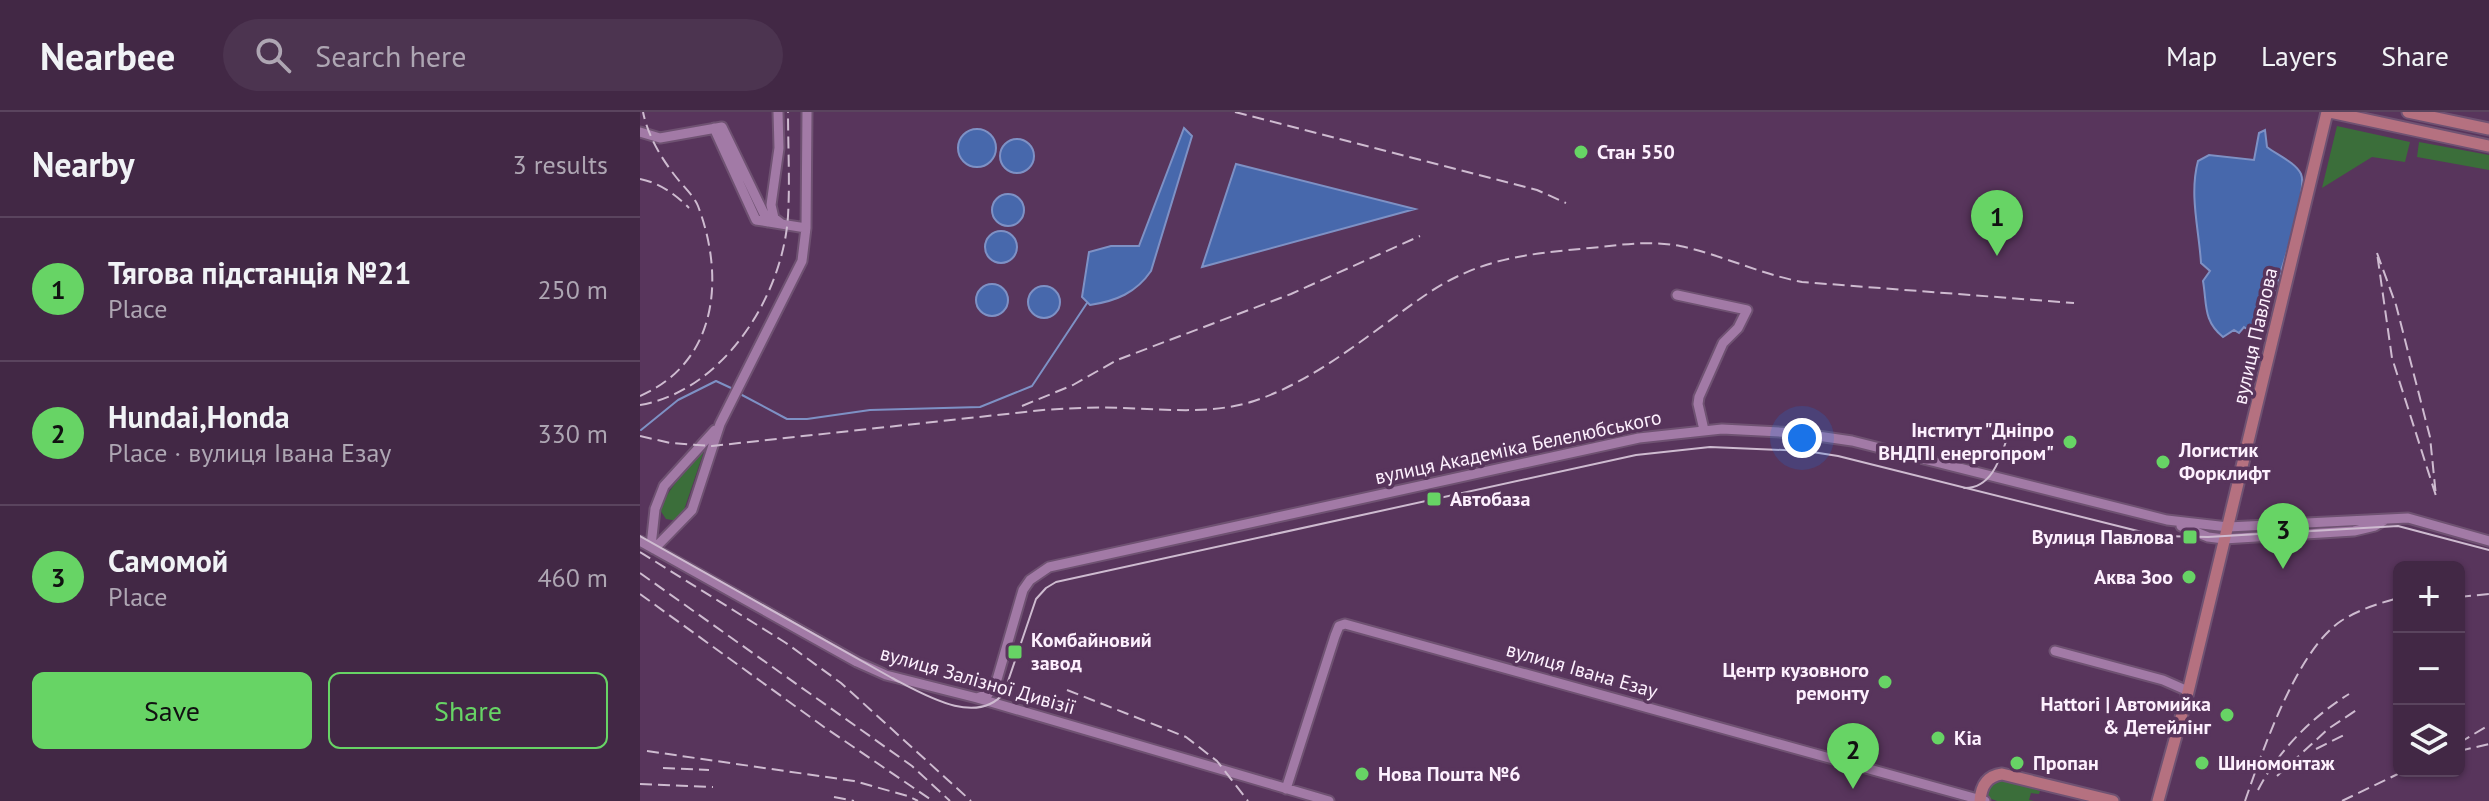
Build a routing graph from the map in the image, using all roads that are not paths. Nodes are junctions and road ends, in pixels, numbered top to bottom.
1 (778, 112) edge
2 (807, 112) edge
3 (2328, 112) edge
4 (2408, 112) edge
5 (2489, 129) edge
6 (640, 132) edge
7 (2489, 146) edge
8 (782, 224) junction
9 (806, 228) junction
10 (1677, 295) dead end
11 (720, 424) junction
12 (1704, 430) junction
13 (2226, 533) junction
14 (640, 541) edge
15 (2489, 541) edge
16 (652, 548) junction
17 (2055, 651) dead end
18 (2188, 691) junction
19 (977, 698) junction
20 (1286, 789) junction
21 (1329, 801) edge
22 (1981, 801) edge
23 (2113, 801) edge
24 (2158, 801) edge

1 - 8 street
2 - 9 street
3 - 7 main road
3 - 13 main road, вулиця Павлова
4 - 5 main road
6 - 8 street
8 - 9 street
9 - 11 street
10 - 12 street
11 - 16 street
11 - 16 street
12 - 13 street, вулиця Академіка Белелюбського
12 - 19 street, вулиця Академіка Белелюбського
13 - 15 street, вулиця Академіка Белелюбського
13 - 18 main road, вулиця Павлова
14 - 16 street, вулиця Залізної Дивізії
16 - 19 street, вулиця Залізної Дивізії
17 - 18 street
18 - 24 main road, вулиця Павлова
19 - 20 street, вулиця Залізної Дивізії
20 - 21 street, вулиця Залізної Дивізії
20 - 22 street, вулиця Івана Езау
22 - 23 main road, вулиця Івана Езау

